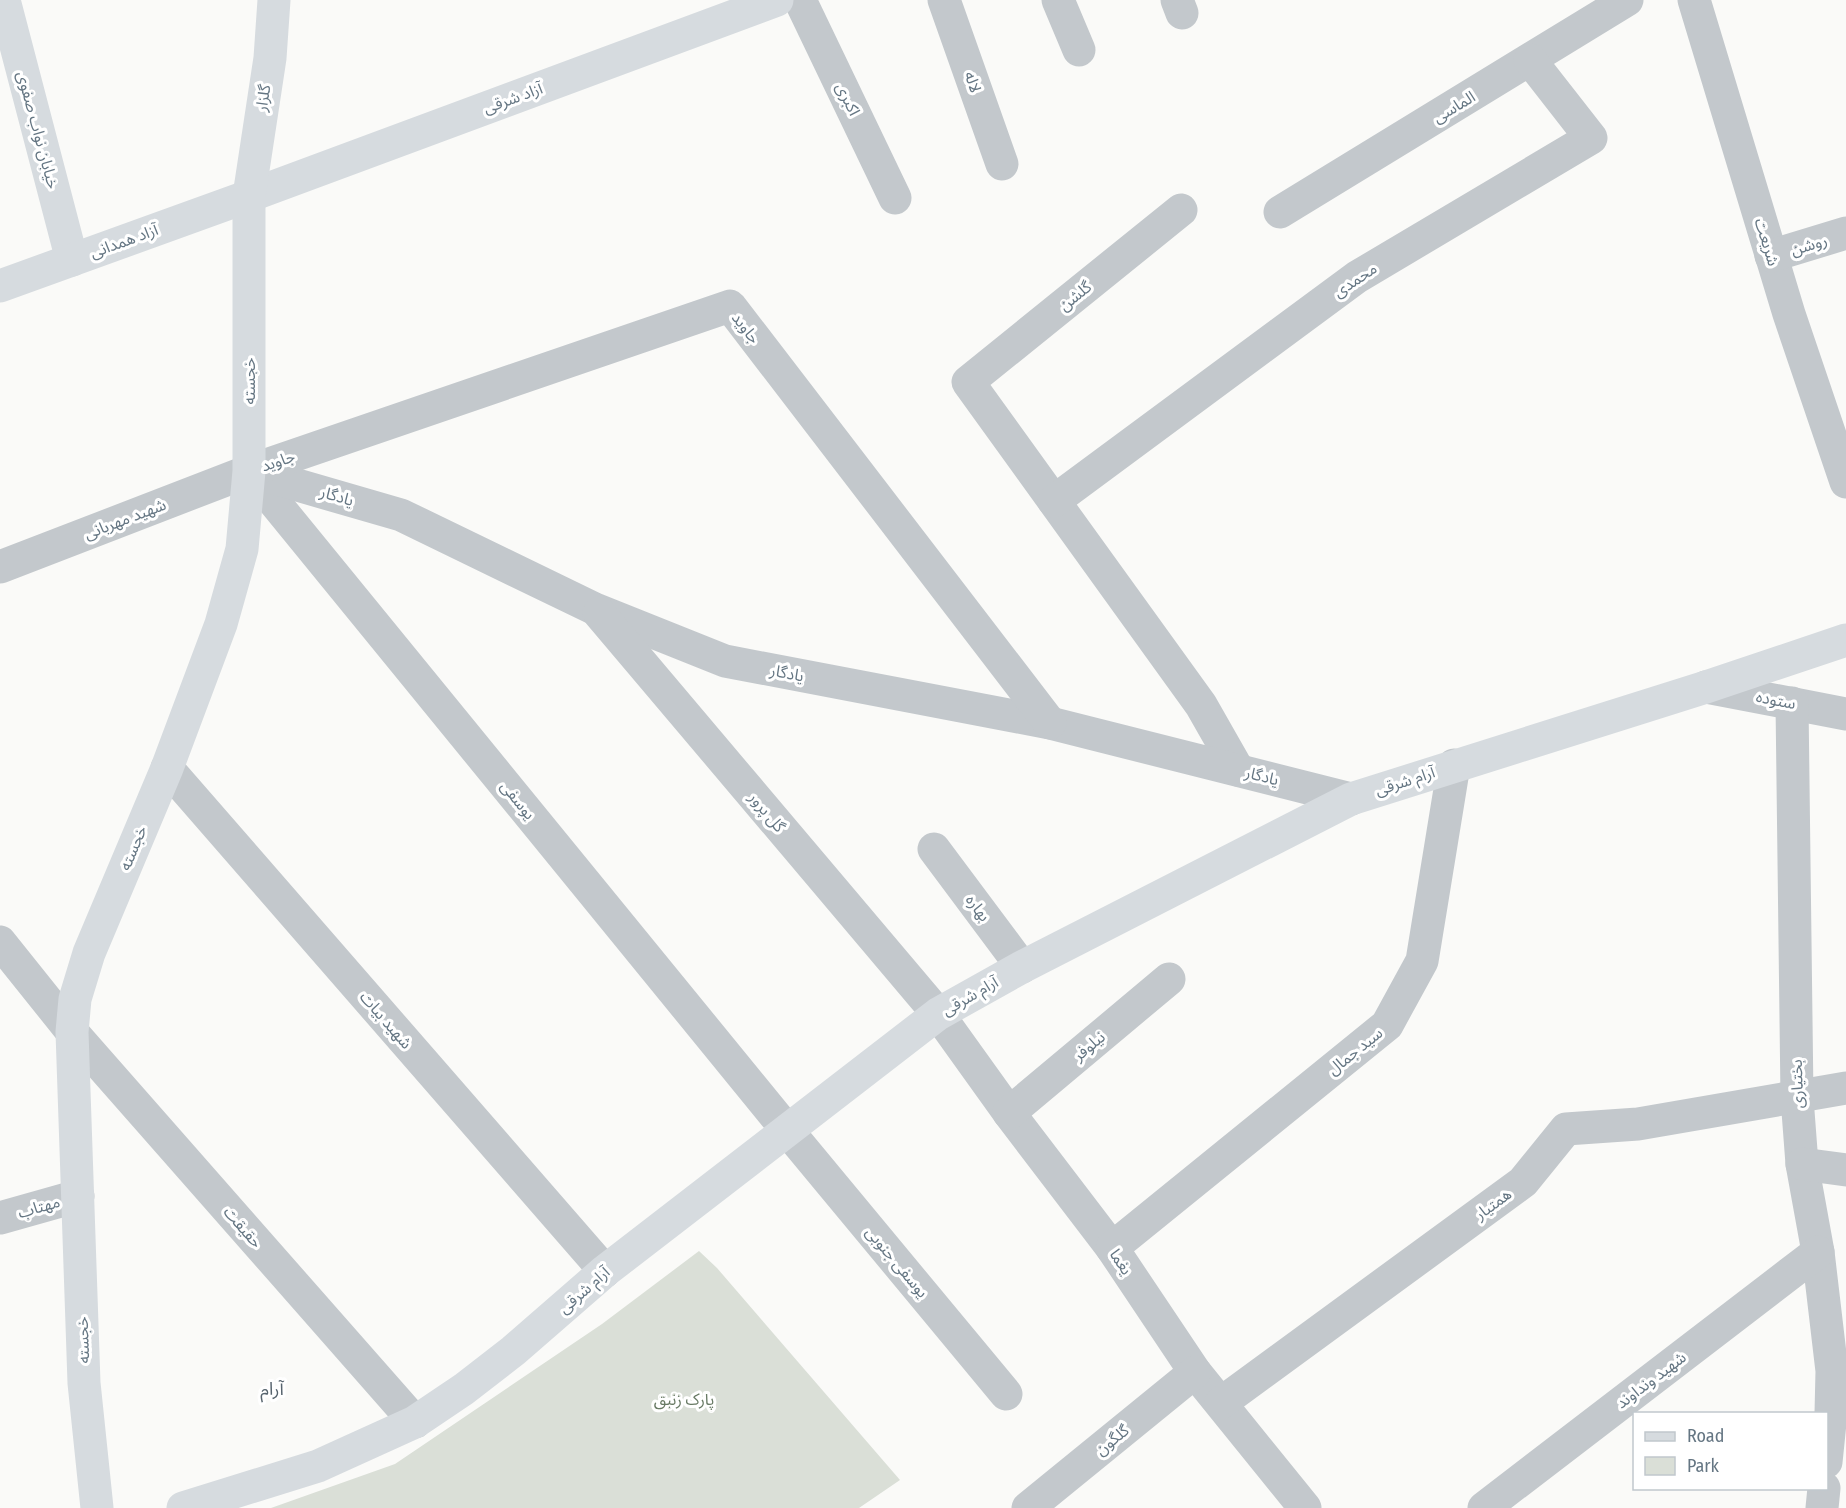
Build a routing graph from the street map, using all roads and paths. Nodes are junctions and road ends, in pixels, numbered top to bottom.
1 (274, 0) edge
2 (777, 0) edge
3 (800, 0) edge
4 (944, 0) edge
5 (1058, 0) edge
6 (1628, 0) edge
7 (1694, 0) edge
8 (6, 2) edge
9 (1078, 50) dead end
10 (1530, 60) junction
11 (1002, 164) dead end
12 (249, 196) junction
13 (895, 198) dead end
14 (1181, 210) dead end
15 (1280, 212) dead end
16 (1846, 233) edge
17 (1771, 256) junction
18 (72, 260) junction
19 (0, 286) edge
20 (249, 471) junction
21 (1846, 482) edge
22 (1054, 501) junction
23 (0, 567) edge
24 (595, 609) junction
25 (1846, 640) edge
26 (1706, 687) junction
27 (1792, 703) junction
28 (1846, 714) edge
29 (1050, 723) junction
30 (1454, 765) junction
31 (167, 768) junction
32 (1238, 770) junction
33 (1350, 798) junction
34 (934, 849) dead end
35 (0, 944) edge
36 (1022, 967) junction
37 (1169, 979) dead end
38 (938, 1014) junction
39 (72, 1032) junction
40 (1846, 1088) edge
41 (1797, 1098) junction
42 (1009, 1113) junction
43 (787, 1130) junction
44 (1803, 1164) junction
45 (1846, 1170) edge
46 (78, 1196) junction
47 (0, 1218) edge
48 (1112, 1248) junction
49 (1818, 1252) junction
50 (605, 1271) junction
51 (1195, 1372) junction
52 (1006, 1394) dead end
53 (1221, 1403) junction
54 (415, 1422) junction
55 (1828, 1450) edge
56 (1824, 1490) edge
57 (97, 1508) edge
58 (183, 1508) edge
59 (1028, 1508) edge
60 (1305, 1508) edge
61 (1484, 1508) edge
62 (1822, 1508) edge

1 - 12 street, گلزار
2 - 12 street, آزاد شرقی
3 - 13 street, اکبری
4 - 11 street, لاله
5 - 9 street
6 - 10 street, الماسی
7 - 17 street, شریعت
8 - 18 street, خیابان نواب صفوی
10 - 15 street, الماسی
10 - 22 street, محمدی
12 - 18 street, آزاد همدانی
12 - 20 street, خجسته
14 - 22 street, گلشن
16 - 17 street, روشن
17 - 21 street, شریعت
18 - 19 street, آزاد همدانی
20 - 23 street, شهید مهربانی
20 - 24 street, یادگار
20 - 29 street, جاوید
20 - 31 street, خجسته
20 - 43 street, یوسفی
22 - 32 street
24 - 29 street, یادگار
24 - 38 street, گل پرور
25 - 26 street, آرام شرقی
26 - 27 street, ستوده
26 - 30 street, آرام شرقی
27 - 28 street, ستوده
27 - 41 street, بختیاری
29 - 32 street, یادگار
30 - 33 street, آرام شرقی
30 - 48 street, سید جمال
31 - 39 street, خجسته
31 - 50 street, شهید بیات
32 - 33 street, یادگار
33 - 36 street, آرام شرقی
34 - 36 street, بهاره
35 - 39 street, حقیقت
36 - 38 street, آرام شرقی
37 - 42 street, نیلوفر
38 - 42 street, یغما
38 - 43 street, آرام شرقی
39 - 46 street, خجسته
39 - 54 street, حقیقت
40 - 41 street
41 - 44 street, بختیاری
41 - 53 street, همتیار
42 - 48 street, یغما
43 - 50 street, آرام شرقی
43 - 52 street, یوسفی جنوبی
44 - 45 street
44 - 49 street, بختیاری
46 - 47 street, مهتاب
46 - 57 street, خجسته
48 - 51 street, یغما
49 - 55 street, بختیاری
49 - 61 street, شهید ونداوند
50 - 54 street, آرام شرقی
51 - 53 street, یغما
51 - 59 street, گلگون
53 - 60 street, یغما
54 - 58 street, آرام شرقی
56 - 62 street

